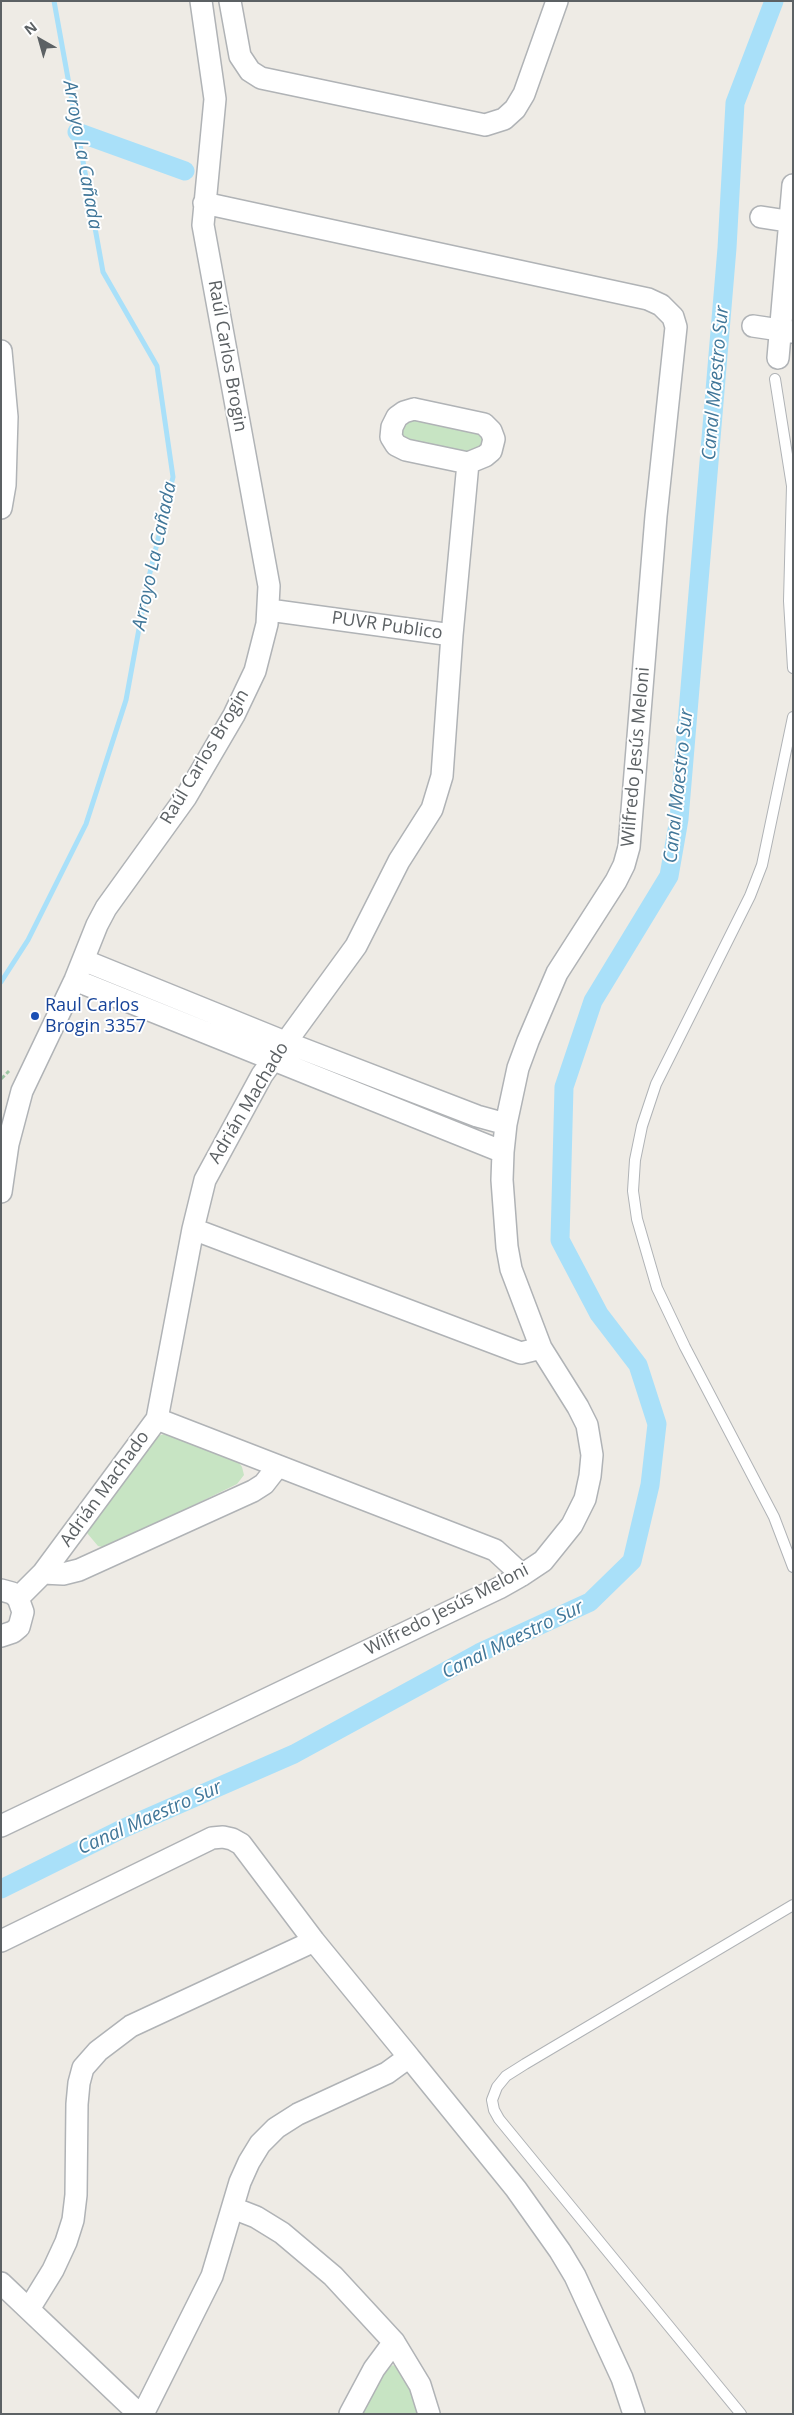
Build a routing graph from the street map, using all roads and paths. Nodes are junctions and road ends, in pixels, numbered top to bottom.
1 (200, 1) edge
2 (230, 1) edge
3 (557, 1) edge
4 (793, 185) edge
5 (204, 203) junction
6 (761, 217) dead end
7 (791, 222) edge
8 (753, 326) dead end
9 (787, 331) edge
10 (1, 351) edge
11 (778, 358) dead end
12 (775, 379) dead end
13 (468, 463) dead end
14 (1, 508) edge
15 (269, 610) junction
16 (452, 634) junction
17 (793, 668) edge
18 (793, 717) edge
19 (83, 960) junction
20 (75, 980) junction
21 (278, 1051) junction
22 (13, 1066) dead end
23 (1, 1079) edge
24 (506, 1124) junction
25 (503, 1152) junction
26 (1, 1192) edge
27 (193, 1229) junction
28 (541, 1348) junction
29 (157, 1419) junction
30 (278, 1466) junction
31 (793, 1567) edge
32 (43, 1573) junction
33 (522, 1575) junction
34 (10, 1594) edge
35 (1, 1636) edge
36 (1, 1826) edge
37 (793, 1905) edge
38 (1, 1941) edge
39 (314, 1941) junction
40 (409, 2057) junction
41 (233, 2208) junction
42 (1, 2283) edge
43 (29, 2309) junction
44 (394, 2342) junction
45 (139, 2414) edge
46 (143, 2414) edge
47 (350, 2414) edge
48 (429, 2414) edge
49 (634, 2414) edge
50 (741, 2414) edge

1 - 5 street, Raúl Carlos Brogin
2 - 3 street
4 - 7 street
5 - 15 street, Raúl Carlos Brogin
5 - 24 street, Wilfredo Jesús Meloni
6 - 7 street
7 - 9 street
8 - 9 street
9 - 11 street
10 - 14 street
12 - 17 lane
13 - 16 street, PUVR Publico
15 - 16 street, PUVR Publico
15 - 19 street, Raúl Carlos Brogin
16 - 21 street, Adrián Machado
18 - 31 lane
19 - 20 street, Raúl Carlos Brogin
19 - 21 street
20 - 21 street
20 - 26 street, Raúl Carlos Brogin
21 - 24 street
21 - 25 street
21 - 27 street, Adrián Machado
22 - 23 path
24 - 25 street, Wilfredo Jesús Meloni
25 - 28 street, Wilfredo Jesús Meloni
27 - 28 street
27 - 29 street, Adrián Machado
28 - 33 street, Wilfredo Jesús Meloni
29 - 30 street
29 - 32 street, Adrián Machado
30 - 32 street, Adrián Machado
30 - 33 street
32 - 34 street, Adrián Machado
33 - 36 street, Wilfredo Jesús Meloni
34 - 35 street
37 - 50 lane
38 - 39 street
39 - 40 street
39 - 43 street
40 - 41 street
40 - 49 street
41 - 44 street
41 - 46 street
42 - 43 street
43 - 45 street
44 - 47 street
44 - 48 street

